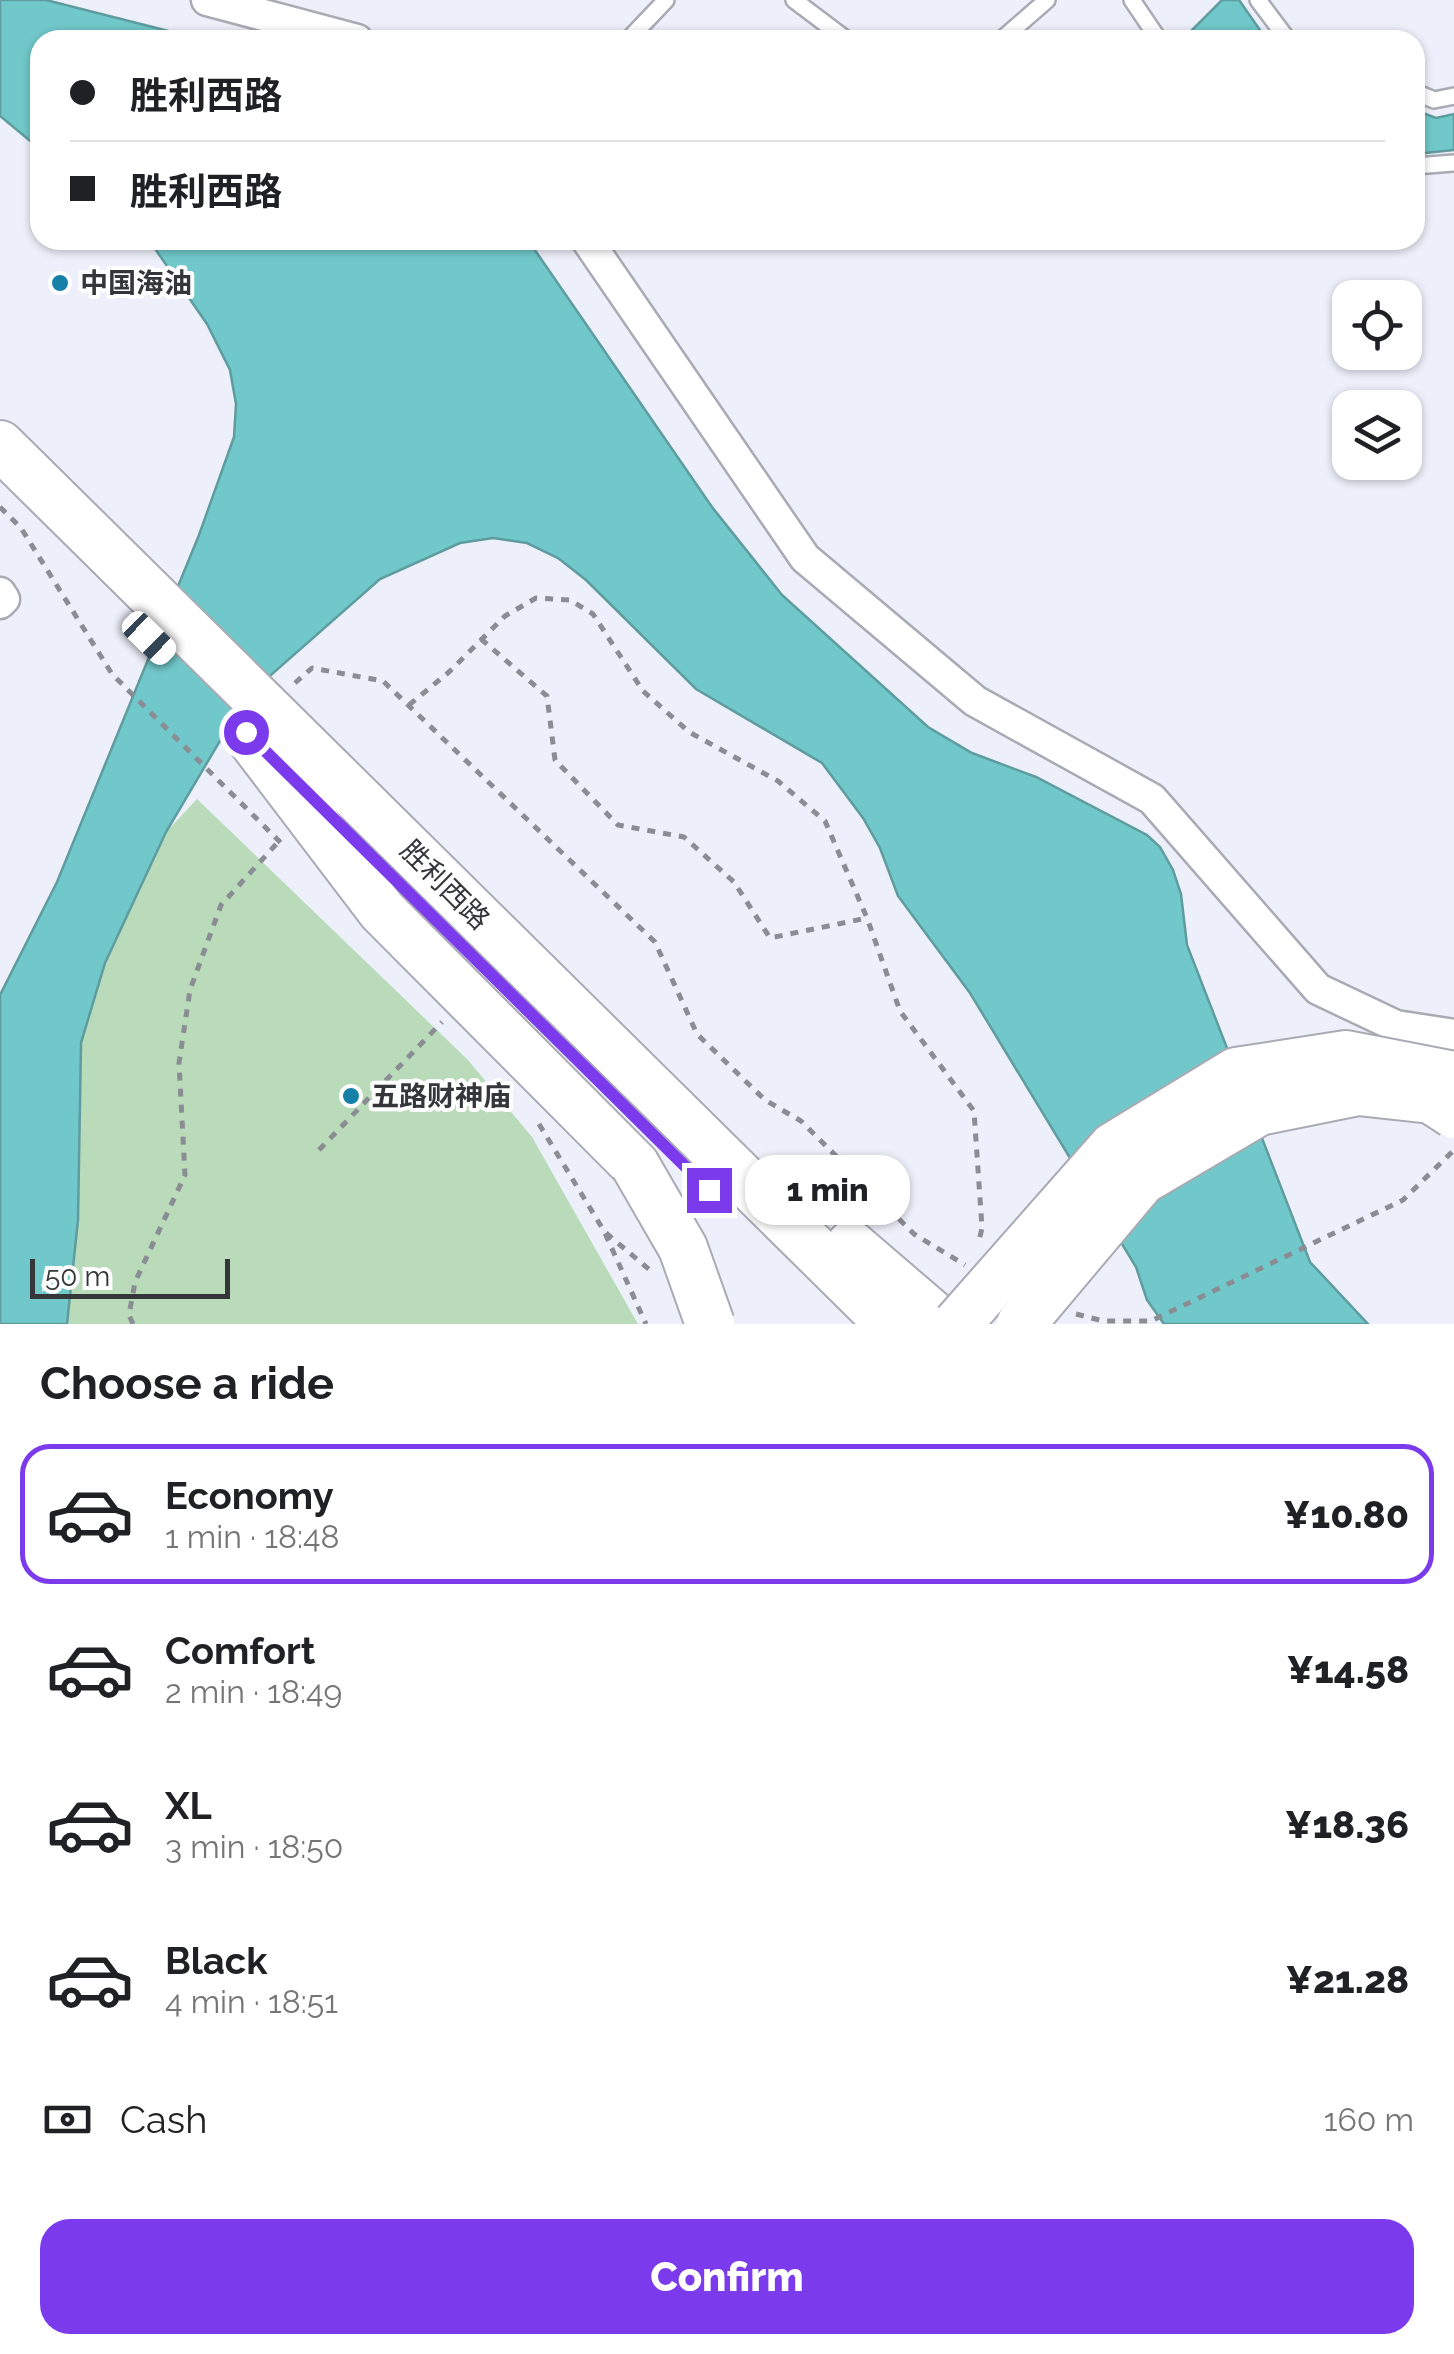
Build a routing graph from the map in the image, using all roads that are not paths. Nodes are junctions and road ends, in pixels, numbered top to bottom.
1 (207, 0) edge
2 (666, 0) edge
3 (794, 0) edge
4 (1047, 0) edge
5 (1132, 0) edge
6 (1258, 0) edge
7 (320, 30) edge
8 (638, 30) edge
9 (834, 30) edge
10 (1013, 30) edge
11 (1152, 30) edge
12 (1280, 30) edge
13 (1425, 96) edge
14 (1454, 96) edge
15 (1454, 163) edge
16 (1425, 165) edge
17 (593, 250) edge
18 (0, 446) edge
19 (0, 491) edge
20 (0, 593) edge
21 (0, 603) edge
22 (155, 623) junction
23 (252, 716) junction
24 (568, 1006) junction
25 (1454, 1035) edge
26 (1454, 1076) edge
27 (1454, 1114) edge
28 (710, 1324) edge
29 (845, 1324) edge
30 (890, 1324) edge
31 (943, 1324) edge
32 (957, 1324) edge
33 (1022, 1324) edge

1 - 7 street
2 - 8 lane
3 - 9 lane
4 - 10 lane
5 - 11 lane
6 - 12 lane
13 - 14 lane
15 - 16 lane
17 - 25 street
18 - 22 main road, 胜利西路
19 - 22 main road, 胜利西路
20 - 21 street
22 - 23 main road, 胜利西路
23 - 24 main road, 胜利西路
23 - 28 main road, bridge
23 - 29 main road, 胜利西路
24 - 30 main road, 胜利西路
24 - 31 main road
26 - 32 main road, bridge
27 - 33 main road, bridge

